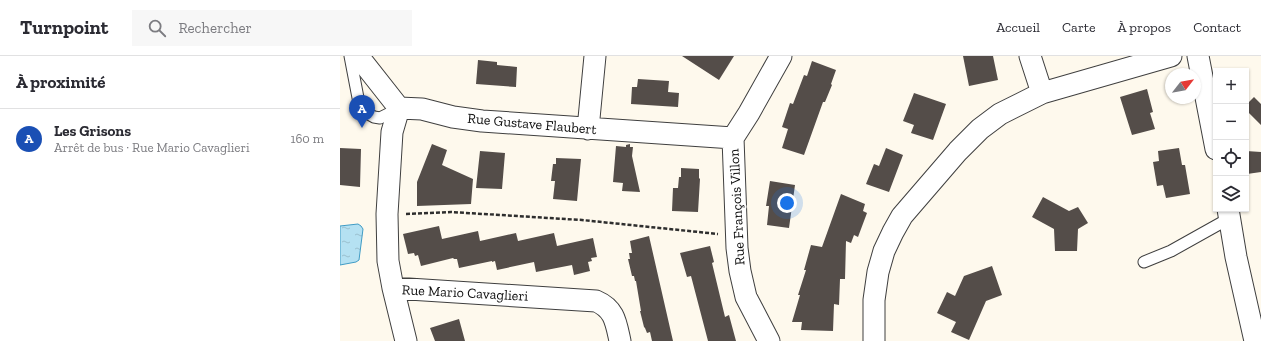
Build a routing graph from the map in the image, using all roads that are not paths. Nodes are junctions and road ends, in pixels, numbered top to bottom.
1 (350, 56) edge
2 (358, 56) edge
3 (595, 56) edge
4 (781, 56) edge
5 (1030, 56) edge
6 (1171, 56) edge
7 (1198, 56) edge
8 (1042, 93) junction
9 (399, 108) junction
10 (588, 129) junction
11 (732, 138) junction
12 (1214, 140) edge
13 (1229, 214) edge
14 (1144, 262) dead end
15 (394, 288) junction
16 (1254, 303) edge
17 (406, 341) edge
18 (620, 341) edge
19 (769, 341) edge
20 (874, 341) edge
21 (1254, 341) edge

1 - 9 lane
2 - 9 street
3 - 10 street
4 - 11 street, Rue François Villon
5 - 8 street
6 - 8 street
7 - 12 street
8 - 20 street
9 - 10 street, Rue Gustave Flaubert
9 - 15 street, Rue Mario Cavaglieri
10 - 11 street, Rue Gustave Flaubert
11 - 19 street, Rue François Villon
13 - 14 lane
13 - 16 street
15 - 17 street
15 - 18 street, Rue Mario Cavaglieri
16 - 21 street

